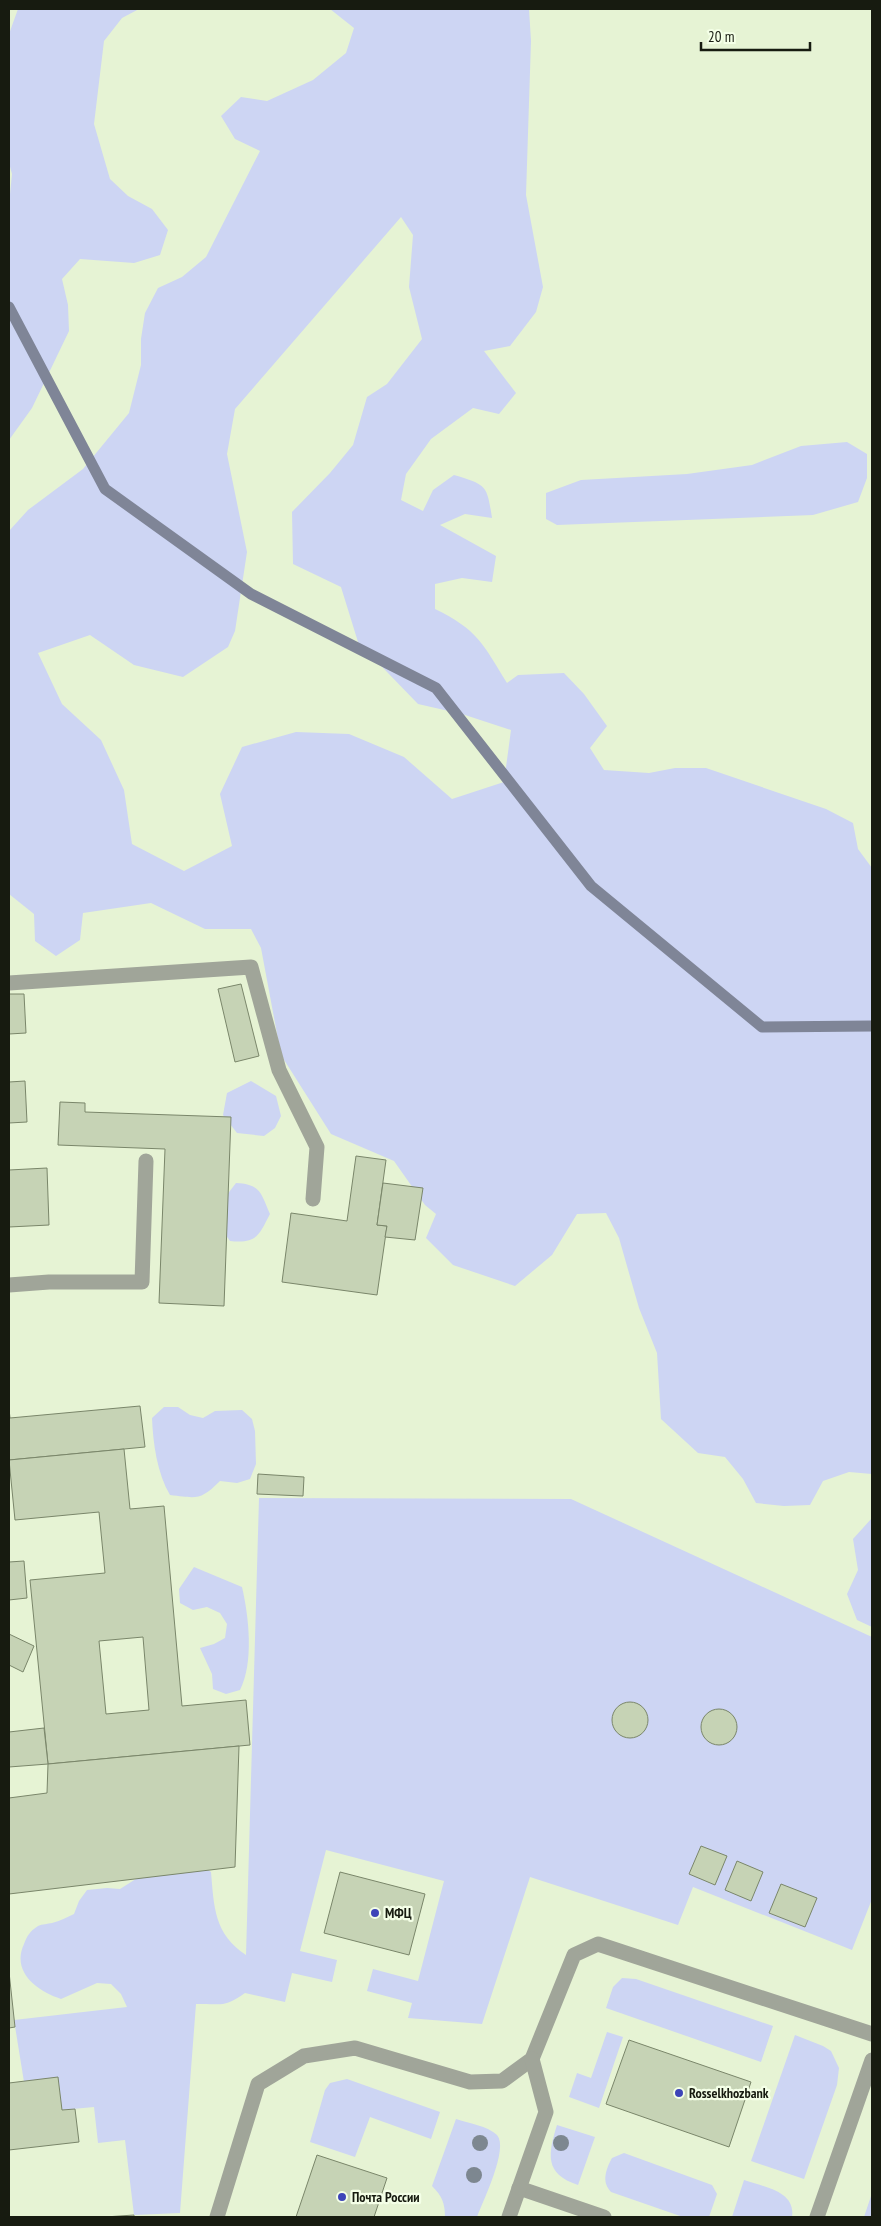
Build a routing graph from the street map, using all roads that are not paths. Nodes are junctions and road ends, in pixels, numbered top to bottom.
1 (9, 983) edge
2 (146, 1161) dead end
3 (312, 1199) dead end
4 (9, 1285) edge
5 (872, 2034) edge
6 (532, 2058) junction
7 (872, 2060) edge
8 (520, 2188) junction
9 (217, 2217) edge
10 (510, 2217) edge
11 (604, 2217) edge
12 (817, 2217) edge

1 - 3 lane
2 - 4 lane
5 - 6 lane
6 - 8 lane
6 - 9 lane
7 - 12 lane
8 - 10 lane
8 - 11 lane

